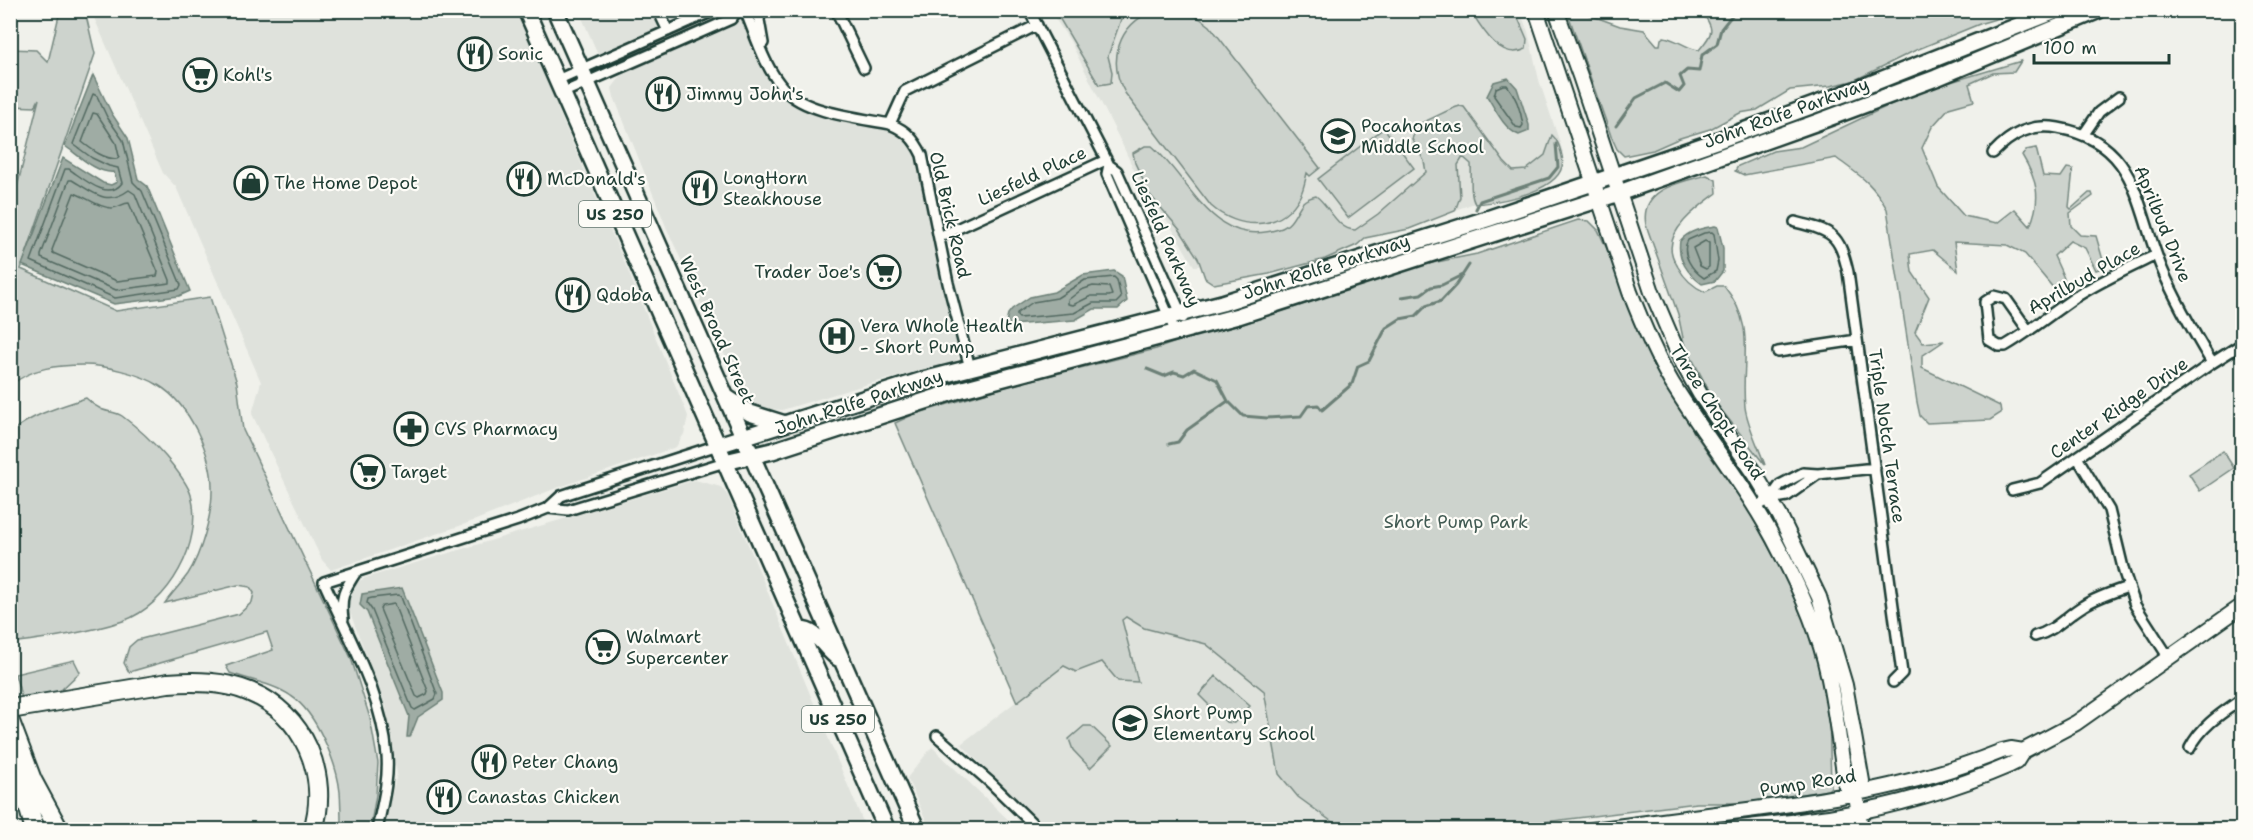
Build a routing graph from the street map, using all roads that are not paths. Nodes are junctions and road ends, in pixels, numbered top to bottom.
1 (526, 10) edge
2 (555, 10) edge
3 (658, 10) edge
4 (715, 10) edge
5 (738, 10) edge
6 (745, 10) edge
7 (761, 10) edge
8 (836, 10) edge
9 (1029, 10) edge
10 (1536, 10) edge
11 (1556, 10) edge
12 (2058, 10) edge
13 (2099, 10) edge
14 (1037, 25) junction
15 (668, 32) junction
16 (765, 57) junction
17 (864, 68) dead end
18 (584, 76) junction
19 (559, 87) junction
20 (2119, 97) dead end
21 (890, 124) junction
22 (2084, 134) junction
23 (1993, 153) dead end
24 (1108, 163) junction
25 (1613, 176) junction
26 (1593, 183) junction
27 (1619, 193) junction
28 (1599, 198) junction
29 (1795, 222) dead end
30 (939, 237) junction
31 (2156, 255) junction
32 (1175, 316) junction
33 (2028, 330) junction
34 (1182, 332) junction
35 (1857, 340) junction
36 (2242, 344) edge
37 (1778, 352) dead end
38 (2212, 363) junction
39 (969, 368) junction
40 (726, 397) junction
41 (785, 424) junction
42 (743, 437) junction
43 (718, 445) junction
44 (751, 456) junction
45 (2077, 457) junction
46 (725, 462) junction
47 (1875, 468) junction
48 (2012, 490) dead end
49 (1770, 500) junction
50 (1756, 507) junction
51 (548, 508) junction
52 (356, 572) junction
53 (2128, 587) junction
54 (2242, 606) edge
55 (344, 627) junction
56 (799, 630) junction
57 (2035, 636) dead end
58 (2169, 658) junction
59 (843, 662) junction
60 (1893, 682) dead end
61 (2242, 699) edge
62 (10, 709) edge
63 (10, 722) edge
64 (937, 736) dead end
65 (10, 746) edge
66 (2190, 748) dead end
67 (2023, 751) junction
68 (1856, 794) junction
69 (1857, 812) junction
70 (35, 830) edge
71 (59, 830) edge
72 (313, 830) edge
73 (377, 830) edge
74 (887, 830) edge
75 (917, 830) edge
76 (1039, 830) edge
77 (1593, 830) edge
78 (1725, 830) edge
79 (1861, 830) edge

1 - 19 main road, US 250
2 - 18 main road, West Broad Street / US 250
3 - 15 street
4 - 15 street
5 - 18 street
6 - 16 street, Old Brick Road
7 - 16 street, Old Brick Road
8 - 17 street
9 - 14 street, Liesfeld Parkway
10 - 26 main road, Three Chopt Road
11 - 25 main road, Three Chopt Road
12 - 25 main road, John Rolfe Parkway
13 - 27 main road, John Rolfe Parkway
14 - 21 street
14 - 24 street, Liesfeld Parkway
15 - 18 street
16 - 21 street, Old Brick Road
18 - 19 street
18 - 19 street
18 - 40 main road, West Broad Street / US 250
19 - 43 main road, US 250
20 - 22 street
21 - 30 street, Old Brick Road
22 - 23 street, Aprilbud Drive
22 - 31 street, Aprilbud Drive
24 - 30 street, Liesfeld Place
24 - 32 street, Liesfeld Parkway
25 - 26 main road, John Rolfe Parkway
25 - 27 main road, Three Chopt Road
26 - 28 main road, Three Chopt Road
26 - 32 main road, John Rolfe Parkway
27 - 28 main road, John Rolfe Parkway
27 - 49 main road, Three Chopt Road
28 - 34 main road, John Rolfe Parkway
28 - 50 main road, Three Chopt Road
29 - 35 street, Triple Notch Terrace
30 - 39 street, Old Brick Road
31 - 33 street, Aprilbud Place
31 - 38 street, Aprilbud Drive
32 - 34 street, Liesfeld Parkway
32 - 39 main road, John Rolfe Parkway
33 - 33 street, Aprilbud Place
34 - 44 main road, John Rolfe Parkway
35 - 37 street
35 - 47 street, Triple Notch Terrace
36 - 38 street, Center Ridge Drive
38 - 45 street, Center Ridge Drive
39 - 41 main road, John Rolfe Parkway
40 - 41 main road
40 - 42 main road, West Broad Street / US 250
41 - 42 main road, John Rolfe Parkway
42 - 43 main road, John Rolfe Parkway
42 - 44 main road, West Broad Street / US 250
43 - 46 main road, US 250
43 - 51 street, John Rolfe Parkway
44 - 46 main road, John Rolfe Parkway
44 - 59 main road, West Broad Street / US 250
45 - 48 street, Center Ridge Drive
45 - 53 street
46 - 51 street, John Rolfe Parkway
46 - 56 main road, US 250
47 - 49 street
47 - 60 street, Triple Notch Terrace
49 - 50 street
49 - 68 main road, Three Chopt Road
50 - 68 main road, Three Chopt Road
51 - 52 street, John Rolfe Parkway
52 - 55 street
52 - 55 street, John Rolfe Parkway
53 - 57 street
53 - 58 street
54 - 58 main road, Pump Road
55 - 73 street
56 - 59 main road
56 - 74 main road, US 250
58 - 67 main road, Pump Road
59 - 75 main road, West Broad Street / US 250
61 - 66 street
62 - 72 highway
63 - 71 highway
64 - 76 street
65 - 70 highway
67 - 68 main road, Pump Road
67 - 69 main road, Pump Road
68 - 69 main road, Three Chopt Road
68 - 77 main road, Pump Road
69 - 78 main road, Pump Road
69 - 79 main road, Three Chopt Road

